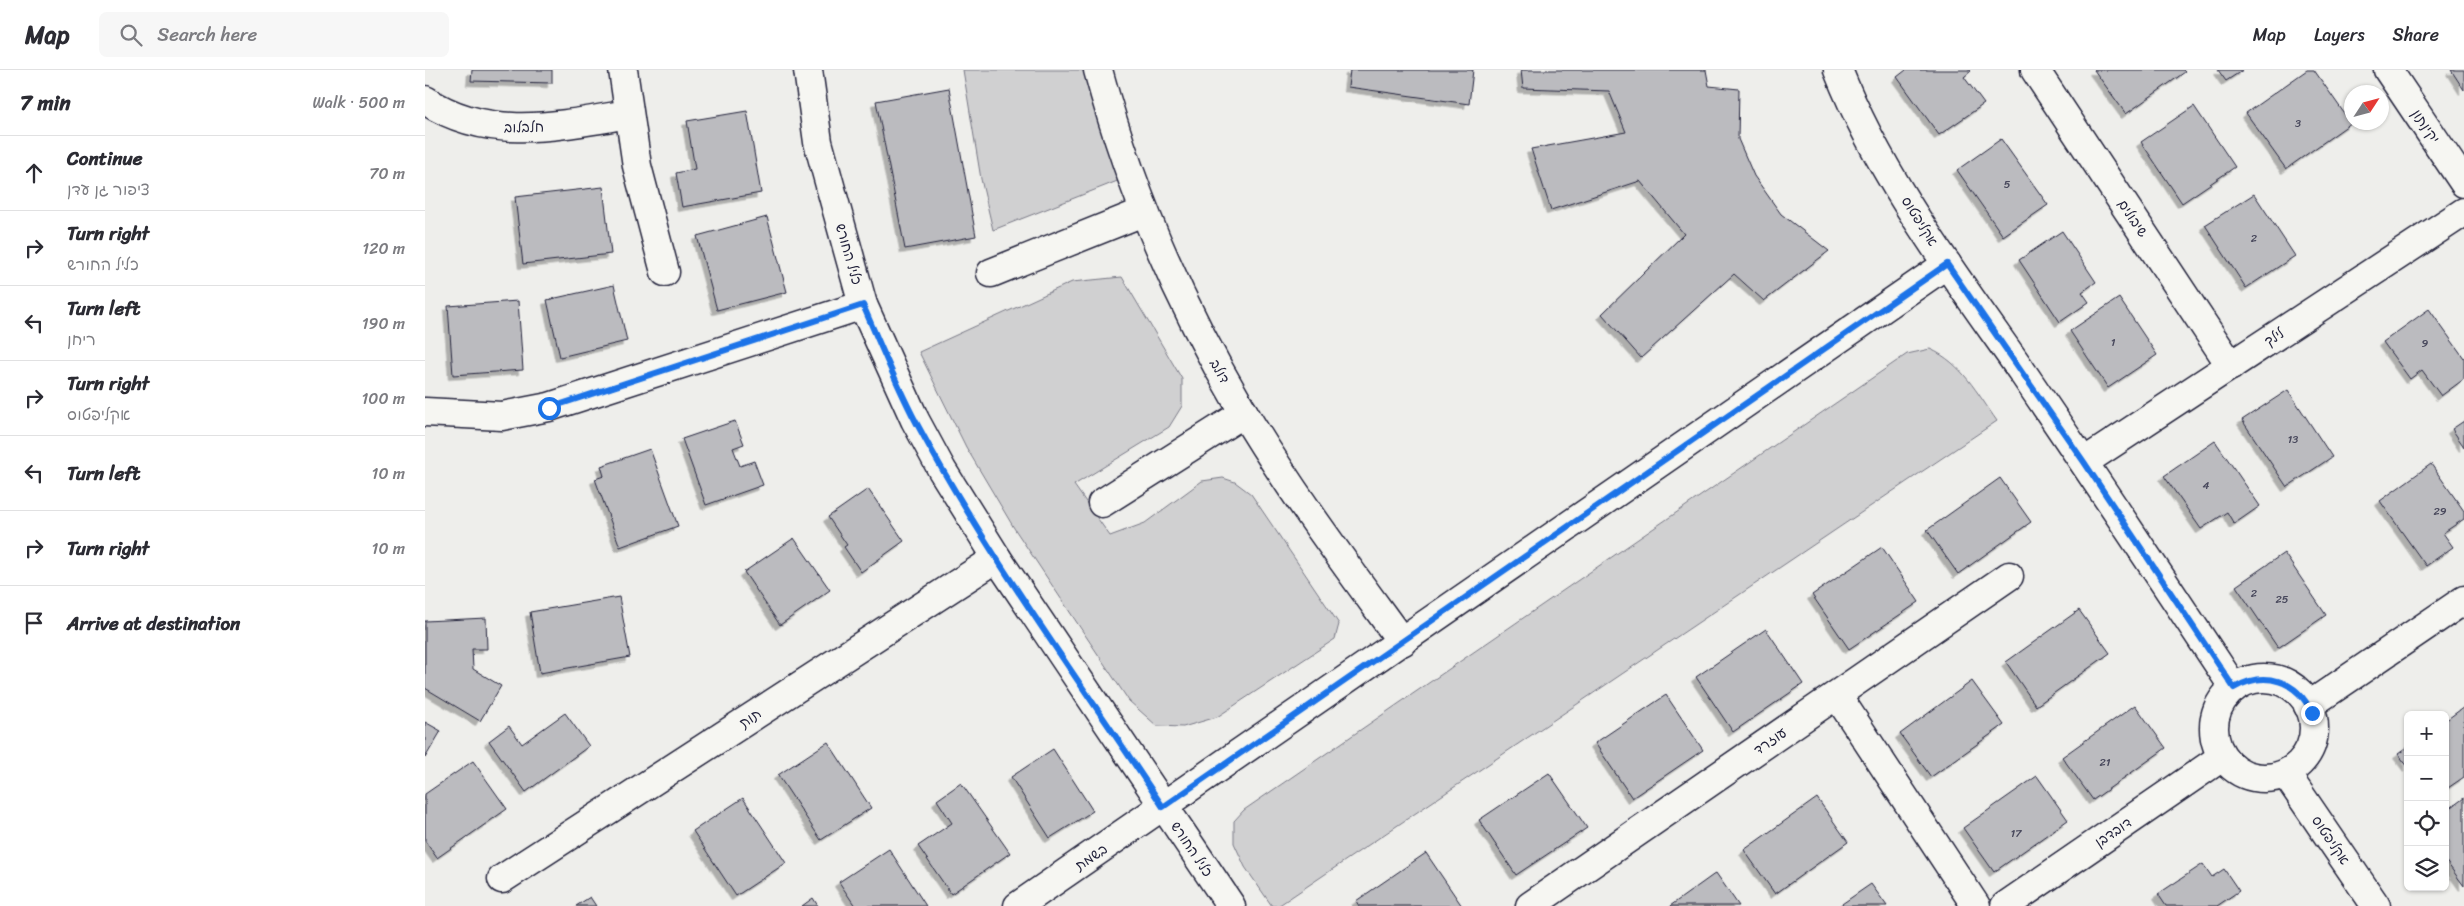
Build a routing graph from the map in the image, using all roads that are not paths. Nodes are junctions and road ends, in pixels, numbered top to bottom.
1 (623, 70) edge
2 (807, 70) edge
3 (1098, 70) edge
4 (1838, 70) edge
5 (2035, 70) edge
6 (2388, 70) edge
7 (425, 100) edge
8 (628, 114) junction
9 (2464, 182) edge
10 (1143, 212) junction
11 (2464, 212) edge
12 (1947, 264) junction
13 (665, 272) dead end
14 (991, 273) dead end
15 (863, 305) junction
16 (2231, 366) junction
17 (425, 412) edge
18 (1244, 413) junction
19 (2084, 462) junction
20 (1102, 503) dead end
21 (997, 558) junction
22 (2009, 576) dead end
23 (2464, 600) edge
24 (1402, 642) junction
25 (2234, 688) junction
26 (1837, 694) junction
27 (2309, 706) junction
28 (2222, 757) junction
29 (2286, 774) junction
30 (1163, 807) junction
31 (502, 879) dead end
32 (2016, 903) edge
33 (1018, 906) edge
34 (1231, 906) edge
35 (1530, 906) edge
36 (1976, 906) edge
37 (2377, 906) edge

1 - 8 street
2 - 15 street, כליל החורש
3 - 10 street, דולב
4 - 12 street, אקליפטוס
5 - 16 street, שיבולים
6 - 9 street, יקינתון
7 - 8 street, חלבלוב
8 - 13 street
10 - 14 street
10 - 18 street, דולב
11 - 16 street, לילך
12 - 19 street, אקליפטוס
12 - 24 street, בשמת
15 - 17 street
15 - 21 street, כליל החורש
16 - 19 street, לילך
18 - 20 street
18 - 24 street, דולב
19 - 25 street, אקליפטוס
21 - 30 street, כליל החורש
21 - 31 street, תות
22 - 26 street, עוזרד
23 - 27 street
24 - 30 street, בשמת
25 - 27 street
25 - 28 street
26 - 35 street, עוזרד
26 - 36 street
27 - 29 street
28 - 29 street
28 - 32 street, דובדבן
29 - 37 street, אקליפטוס
30 - 33 street, בשמת
30 - 34 street, כליל החורש

